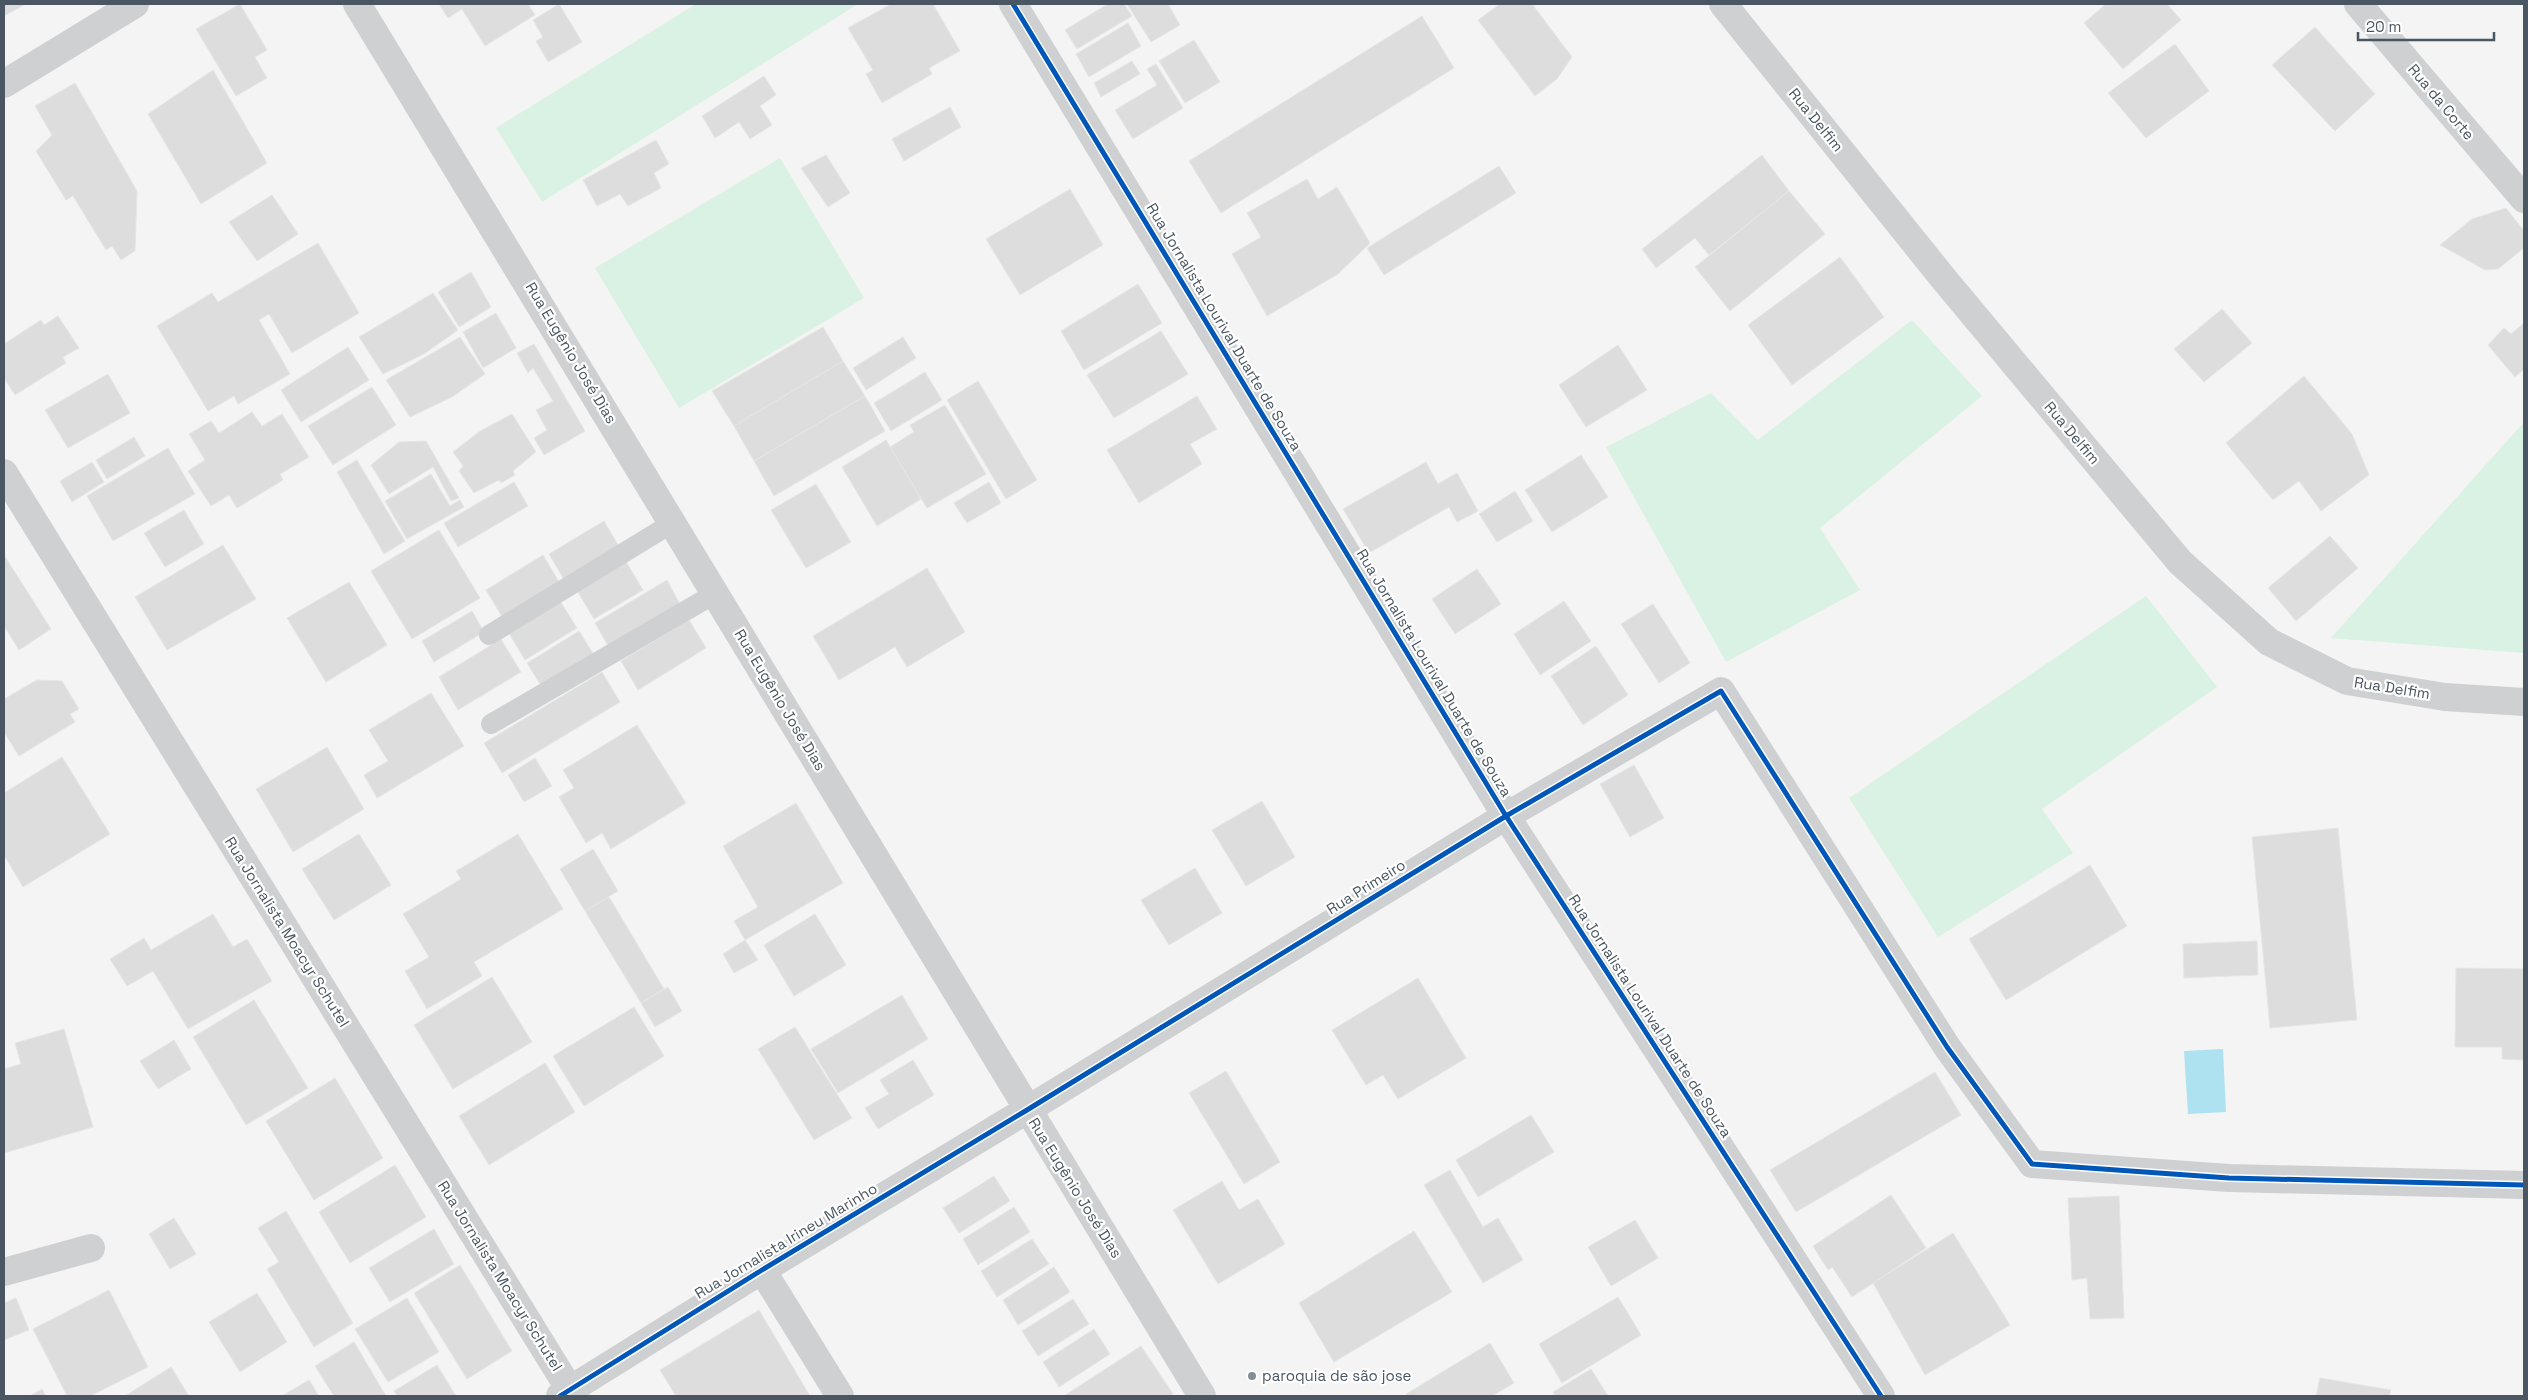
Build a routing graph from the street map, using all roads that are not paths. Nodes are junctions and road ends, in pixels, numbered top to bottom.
1 (136, 4) edge
2 (357, 4) edge
3 (1014, 4) edge
4 (1723, 4) edge
5 (2358, 4) edge
6 (4, 84) edge
7 (2524, 199) edge
8 (4, 473) edge
9 (674, 522) junction
10 (716, 593) junction
11 (489, 635) dead end
12 (2524, 702) edge
13 (491, 724) dead end
14 (1506, 816) junction
15 (1027, 1110) junction
16 (2524, 1185) edge
17 (91, 1248) dead end
18 (762, 1270) junction
19 (4, 1272) edge
20 (565, 1393) edge
21 (840, 1396) edge
22 (1202, 1396) edge
23 (1881, 1396) edge

1 - 6 street
2 - 9 street, Rua Eugênio José Dias
3 - 14 street, Rua Jornalista Lourival Duarte de Souza
4 - 12 street, Rua Delfim
5 - 7 street, Rua da Corte
8 - 20 street, Rua Jornalista Moacyr Schutel
9 - 10 street, Rua Eugênio José Dias
9 - 11 lane
10 - 13 lane
10 - 15 street, Rua Eugênio José Dias
14 - 15 street, Rua Primeiro
14 - 16 street, Rua Primeiro
14 - 23 street, Rua Jornalista Lourival Duarte de Souza
15 - 18 street, Rua Jornalista Irineu Marinho
15 - 22 street, Rua Eugênio José Dias
17 - 19 street
18 - 20 street, Rua Jornalista Irineu Marinho
18 - 21 street

